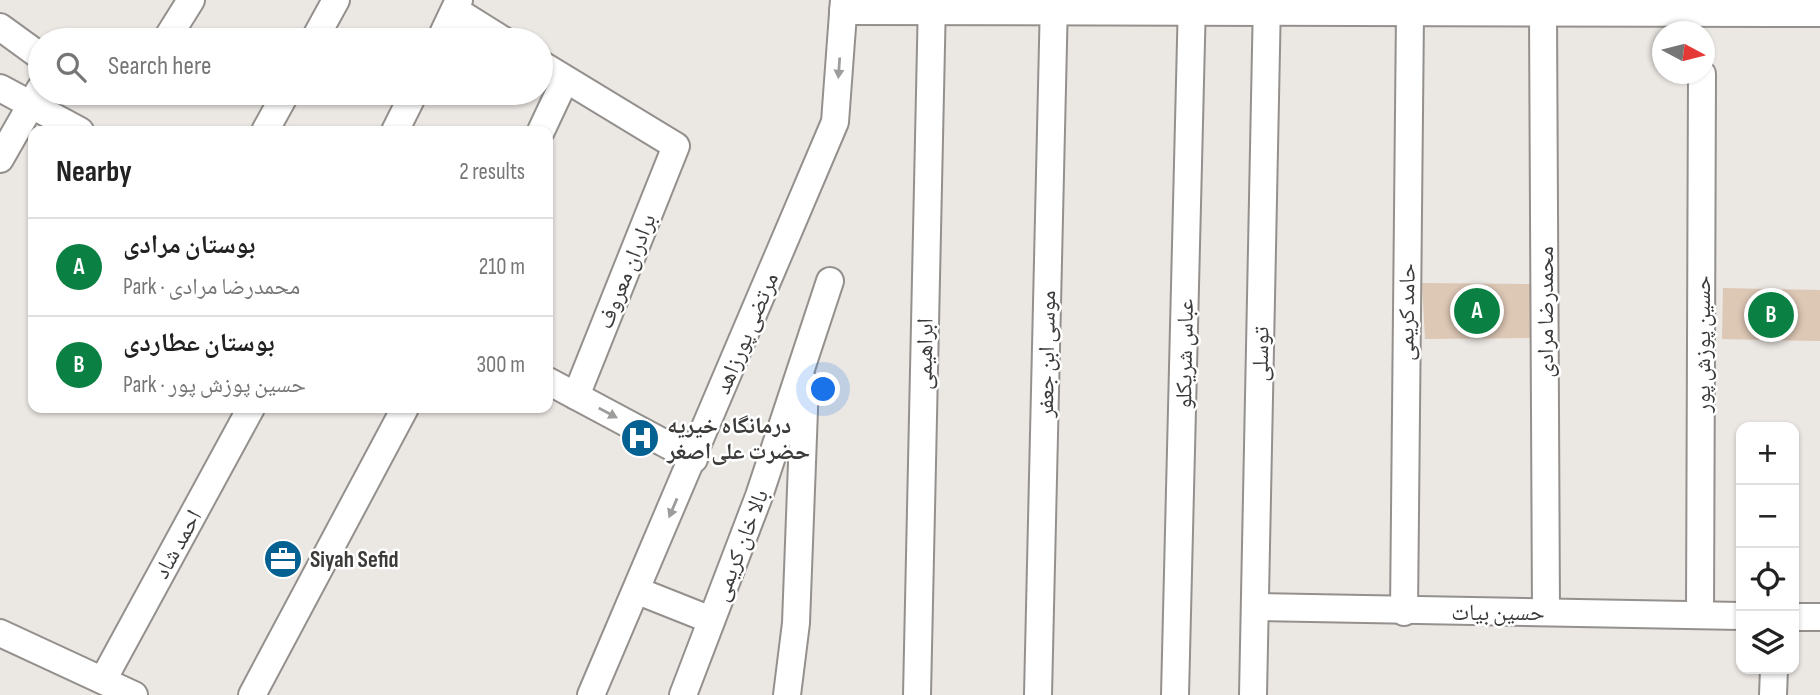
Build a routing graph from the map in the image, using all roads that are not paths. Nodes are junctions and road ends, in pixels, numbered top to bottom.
1 (191, 0) edge
2 (336, 0) edge
3 (457, 5) edge
4 (844, 6) edge
5 (1054, 6) edge
6 (1267, 6) edge
7 (931, 7) edge
8 (1192, 7) edge
9 (1410, 13) junction
10 (1543, 13) junction
11 (1820, 13) edge
12 (1684, 21) edge
13 (1715, 21) edge
14 (0, 27) edge
15 (174, 28) edge
16 (321, 28) edge
17 (446, 28) edge
18 (487, 28) edge
19 (28, 47) edge
20 (553, 72) edge
21 (565, 80) junction
22 (1702, 84) edge
23 (0, 88) edge
24 (28, 95) edge
25 (30, 105) edge
26 (46, 105) edge
27 (279, 105) edge
28 (408, 105) edge
29 (73, 126) edge
30 (268, 126) edge
31 (398, 126) edge
32 (543, 126) edge
33 (0, 159) edge
34 (830, 281) dead end
35 (806, 354) junction
36 (553, 384) edge
37 (576, 396) junction
38 (248, 413) edge
39 (401, 413) edge
40 (694, 459) junction
41 (638, 591) junction
42 (1255, 607) junction
43 (1404, 612) junction
44 (1546, 612) junction
45 (1700, 615) junction
46 (1736, 616) edge
47 (1799, 617) edge
48 (1820, 617) edge
49 (712, 620) junction
50 (0, 633) edge
51 (1774, 674) edge
52 (103, 680) junction
53 (134, 695) edge
54 (252, 695) edge
55 (591, 695) edge
56 (683, 695) edge
57 (787, 695) edge
58 (917, 695) edge
59 (1038, 695) edge
60 (1175, 695) edge
61 (1253, 695) edge
62 (1773, 695) edge

1 - 15 street
2 - 16 street
3 - 17 street
3 - 18 street
4 - 7 street
4 -> 40 street, مرتضی پورزاهد
5 - 7 street
5 - 8 street
5 - 59 street, موسی ابن جعفر
6 - 8 street
6 - 9 street
6 - 42 street, توسلی
7 - 58 street, ابراهیمی
8 - 60 street, عباس شریکلو
9 - 10 street
9 - 43 street, حامد کریمی
10 - 12 street
10 - 44 street, محمدرضا مرادی
11 - 13 street
14 - 19 street
20 - 21 street
21 - 32 street
21 - 37 street, برادران معروف
22 - 45 street, حسین پوزش پور
23 - 24 street
25 - 33 street
26 - 29 street
27 - 30 street
28 - 31 street
34 - 35 street, بالا خان کریمی
35 - 49 street, بالا خان کریمی
35 - 57 street, بالا خان کریمی
36 - 37 street
37 -> 40 street
38 - 52 street, احمد شاد
39 - 54 street
40 -> 41 street, مرتضی پورزاهد
41 - 49 street
41 - 55 street, مرتضی پورزاهد
42 - 43 street, حسین بیات
42 - 61 street, توسلی
43 - 44 street, حسین بیات
44 - 45 street, حسین بیات
45 - 46 street, حسین بیات
47 - 48 street
49 - 56 street, بالا خان کریمی
50 - 52 street
51 - 62 street
52 - 53 street

